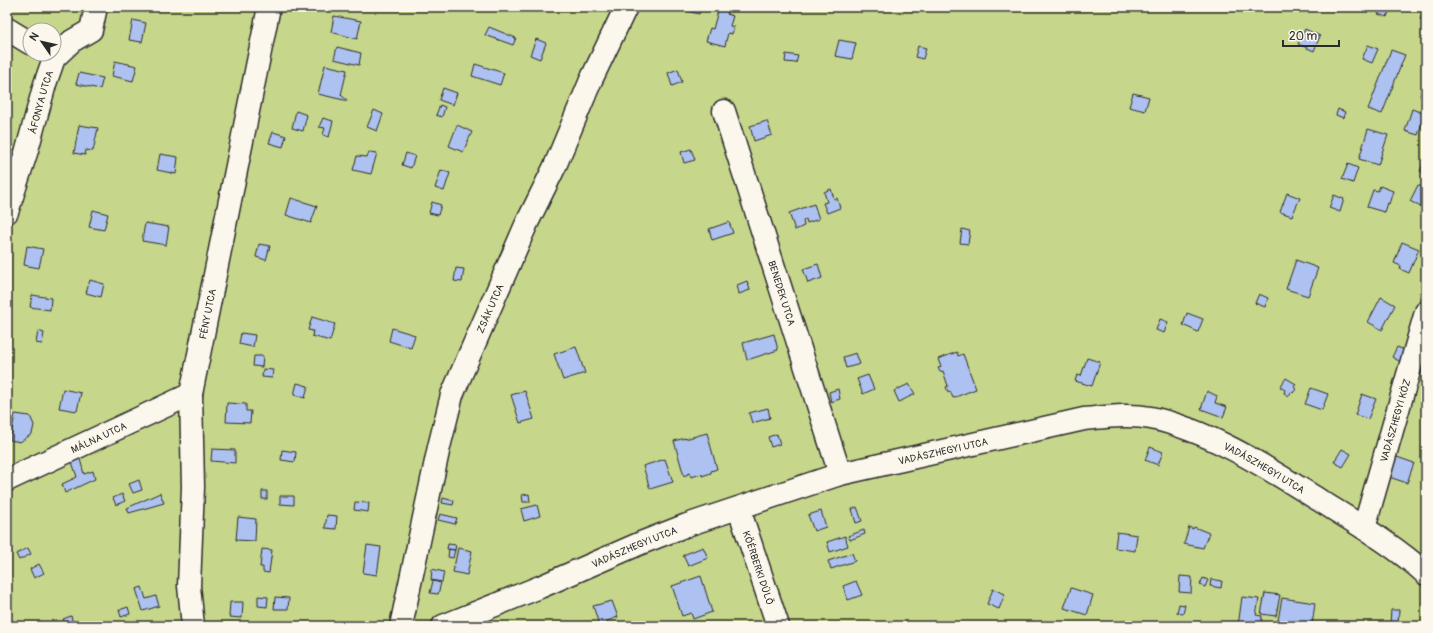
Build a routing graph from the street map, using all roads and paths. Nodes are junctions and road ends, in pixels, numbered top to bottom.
1 (96, 7) edge
2 (270, 7) edge
3 (626, 7) edge
4 (7, 29) edge
5 (22, 39) edge
6 (62, 48) edge
7 (50, 62) edge
8 (724, 111) dead end
9 (7, 212) edge
10 (1426, 312) edge
11 (191, 394) junction
12 (840, 474) junction
13 (7, 480) edge
14 (739, 509) junction
15 (1364, 528) junction
16 (1426, 574) edge
17 (193, 626) edge
18 (401, 626) edge
19 (443, 626) edge
20 (778, 626) edge

1 - 6 street, ÁFONYA UTCA
2 - 11 street, FÉNY UTCA
3 - 18 street, ZSÁK UTCA
4 - 5 street
7 - 9 street, ÁFONYA UTCA
8 - 12 street, BENEDEK UTCA
10 - 15 street, VADÁSZHEGYI KÖZ
11 - 13 street, MÁLNA UTCA
11 - 17 street, FÉNY UTCA
12 - 14 street, VADÁSZHEGYI UTCA
12 - 15 street, VADÁSZHEGYI UTCA
14 - 19 street, VADÁSZHEGYI UTCA
14 - 20 street, KŐÉRBERKI DŰLŐ
15 - 16 street, VADÁSZHEGYI UTCA

